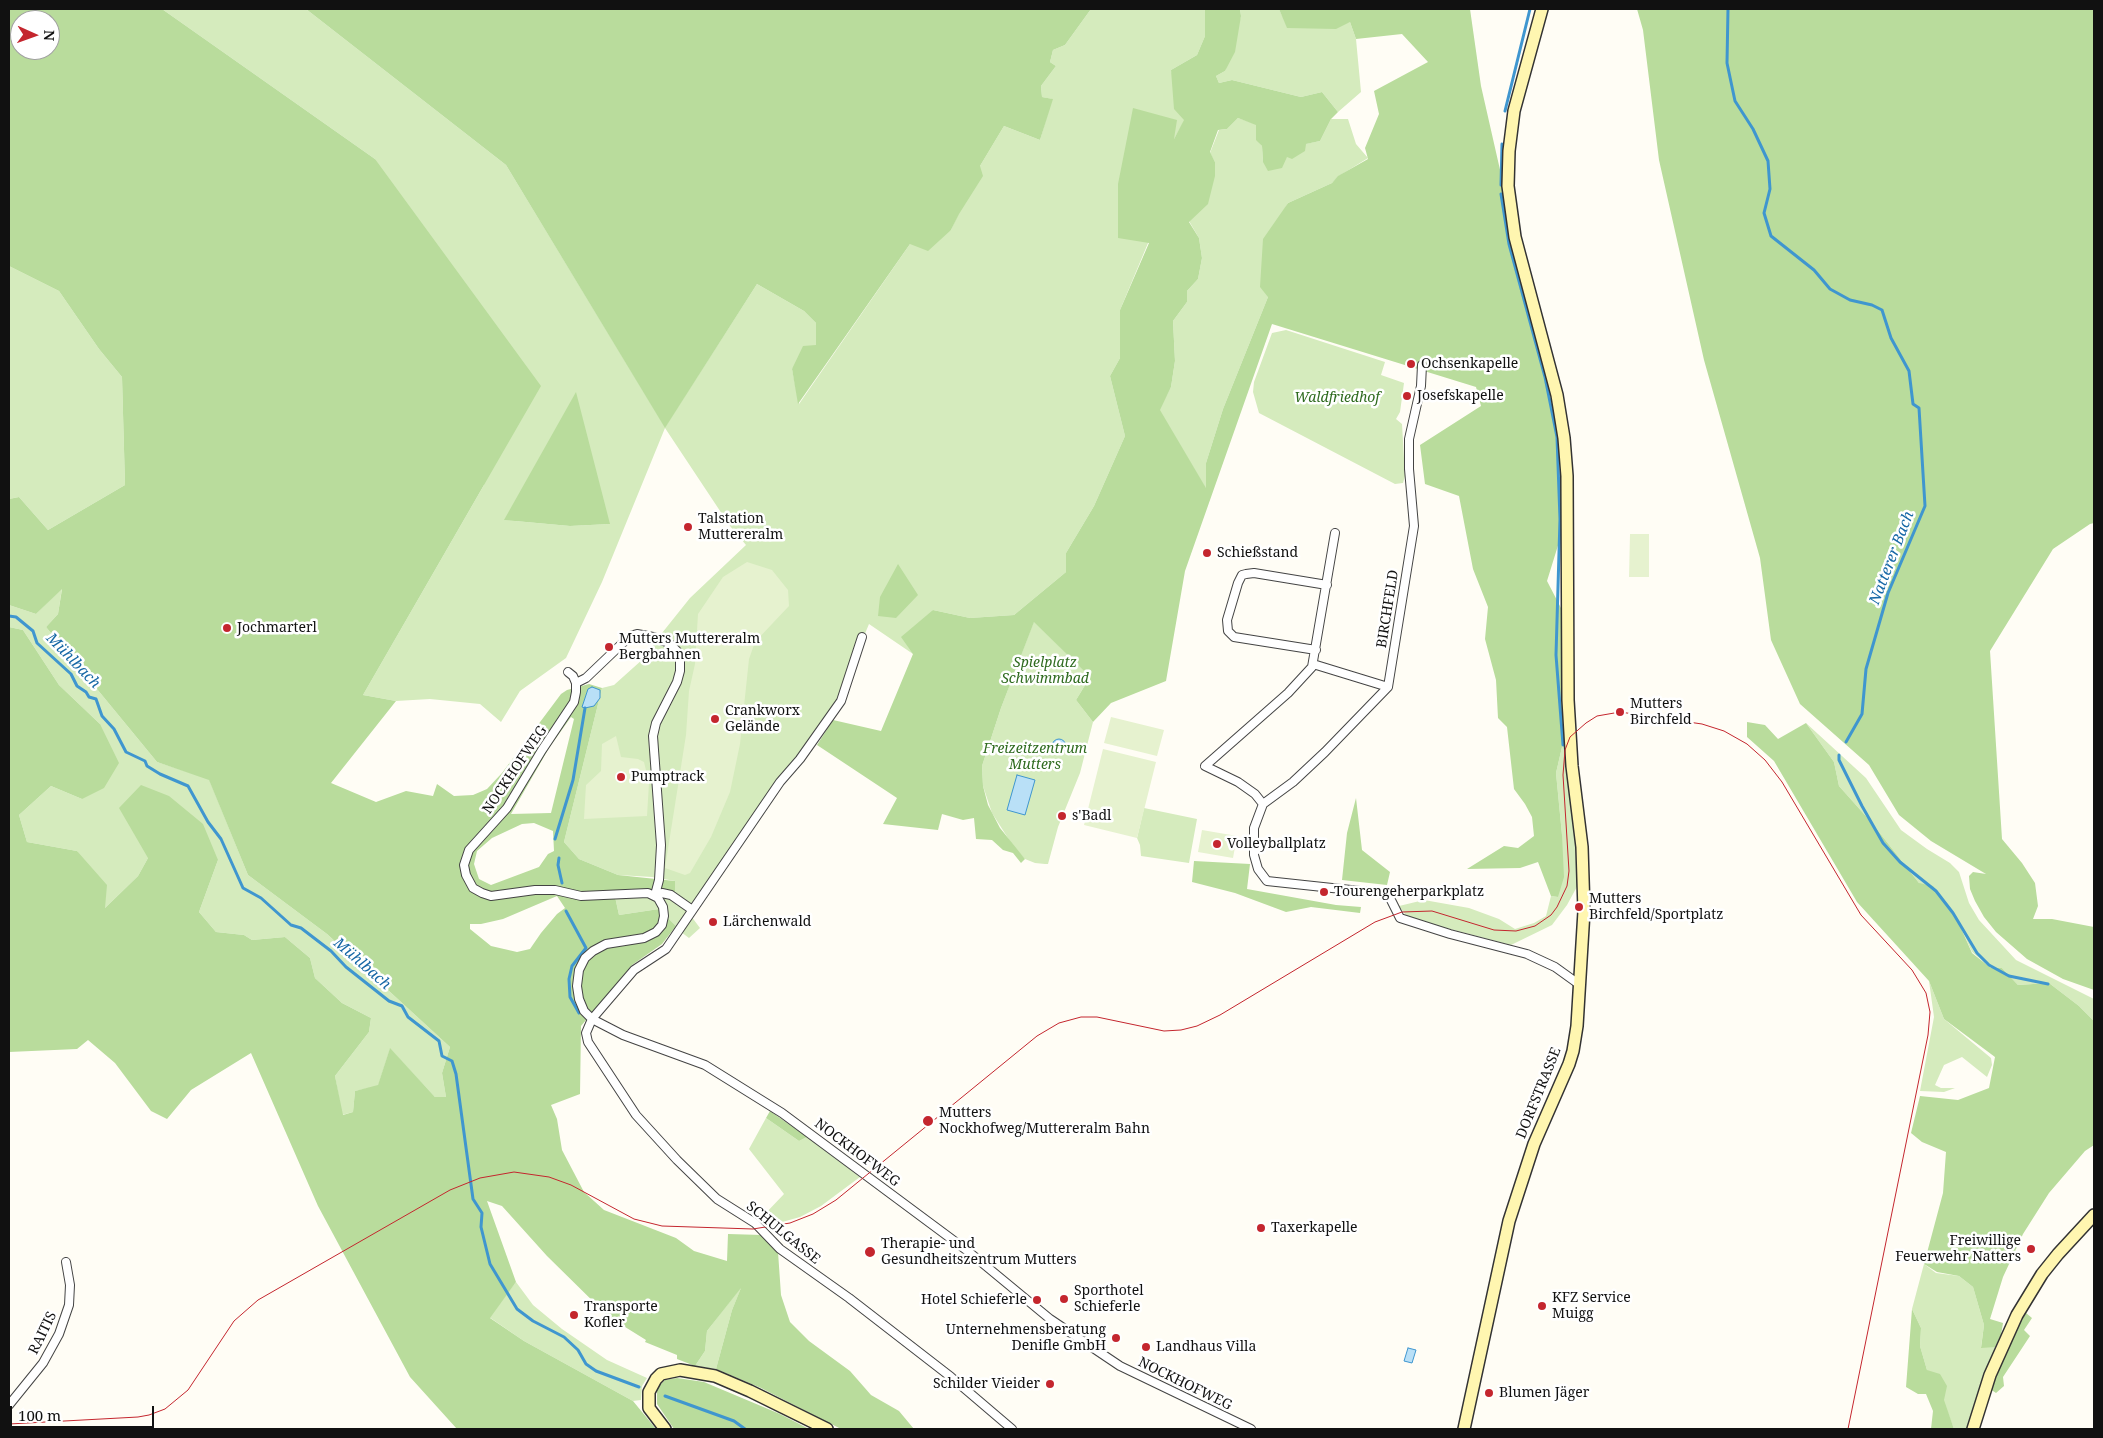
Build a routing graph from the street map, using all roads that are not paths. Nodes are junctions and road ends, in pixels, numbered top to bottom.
1 (1542, 9) edge
2 (1422, 365) dead end
3 (1336, 532) dead end
4 (1327, 585) junction
5 (862, 636) dead end
6 (1316, 650) junction
7 (1313, 664) junction
8 (568, 672) dead end
9 (576, 683) junction
10 (1388, 686) junction
11 (1264, 804) junction
12 (655, 894) junction
13 (692, 909) junction
14 (1580, 985) junction
15 (592, 1020) junction
16 (2094, 1215) edge
17 (66, 1262) dead end
18 (9, 1405) edge
19 (665, 1429) edge
20 (826, 1429) edge
21 (1012, 1429) edge
22 (1251, 1429) edge
23 (1464, 1429) edge
24 (1973, 1429) edge

1 - 14 main road, DORFSTRASSE
2 - 10 street, BIRCHFELD
3 - 4 street
4 - 6 street
4 - 6 street
5 - 13 street
6 - 7 street
7 - 10 street
7 - 11 street
8 - 9 street
9 - 12 street
9 - 12 street, NOCKHOFWEG
10 - 11 street
11 - 14 street
12 - 13 street
12 - 15 street
13 - 15 street
14 - 23 main road, DORFSTRASSE
15 - 21 street, SCHULGASSE
15 - 22 street, NOCKHOFWEG
16 - 24 main road
17 - 18 street, RAITIS
19 - 20 main road

